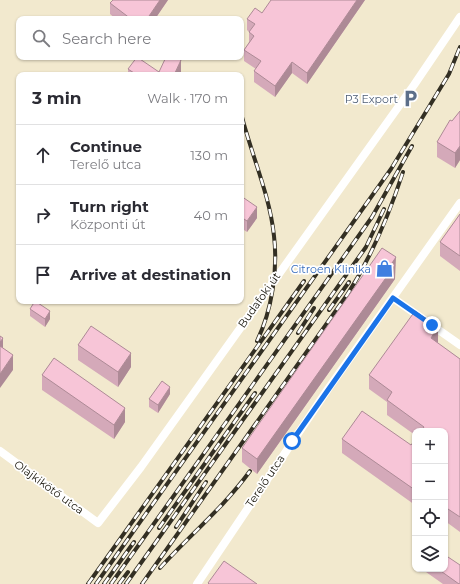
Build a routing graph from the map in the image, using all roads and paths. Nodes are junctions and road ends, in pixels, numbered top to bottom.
1 (460, 17) edge
2 (460, 203) edge
3 (393, 298) junction
4 (460, 345) edge
5 (0, 451) edge
6 (98, 523) joint
7 (197, 584) edge

1 - 6 street, Budafoki út
2 - 3 street, Terelő utca
3 - 4 street
3 - 7 street, Terelő utca
5 - 6 street, Olajkikötő utca

